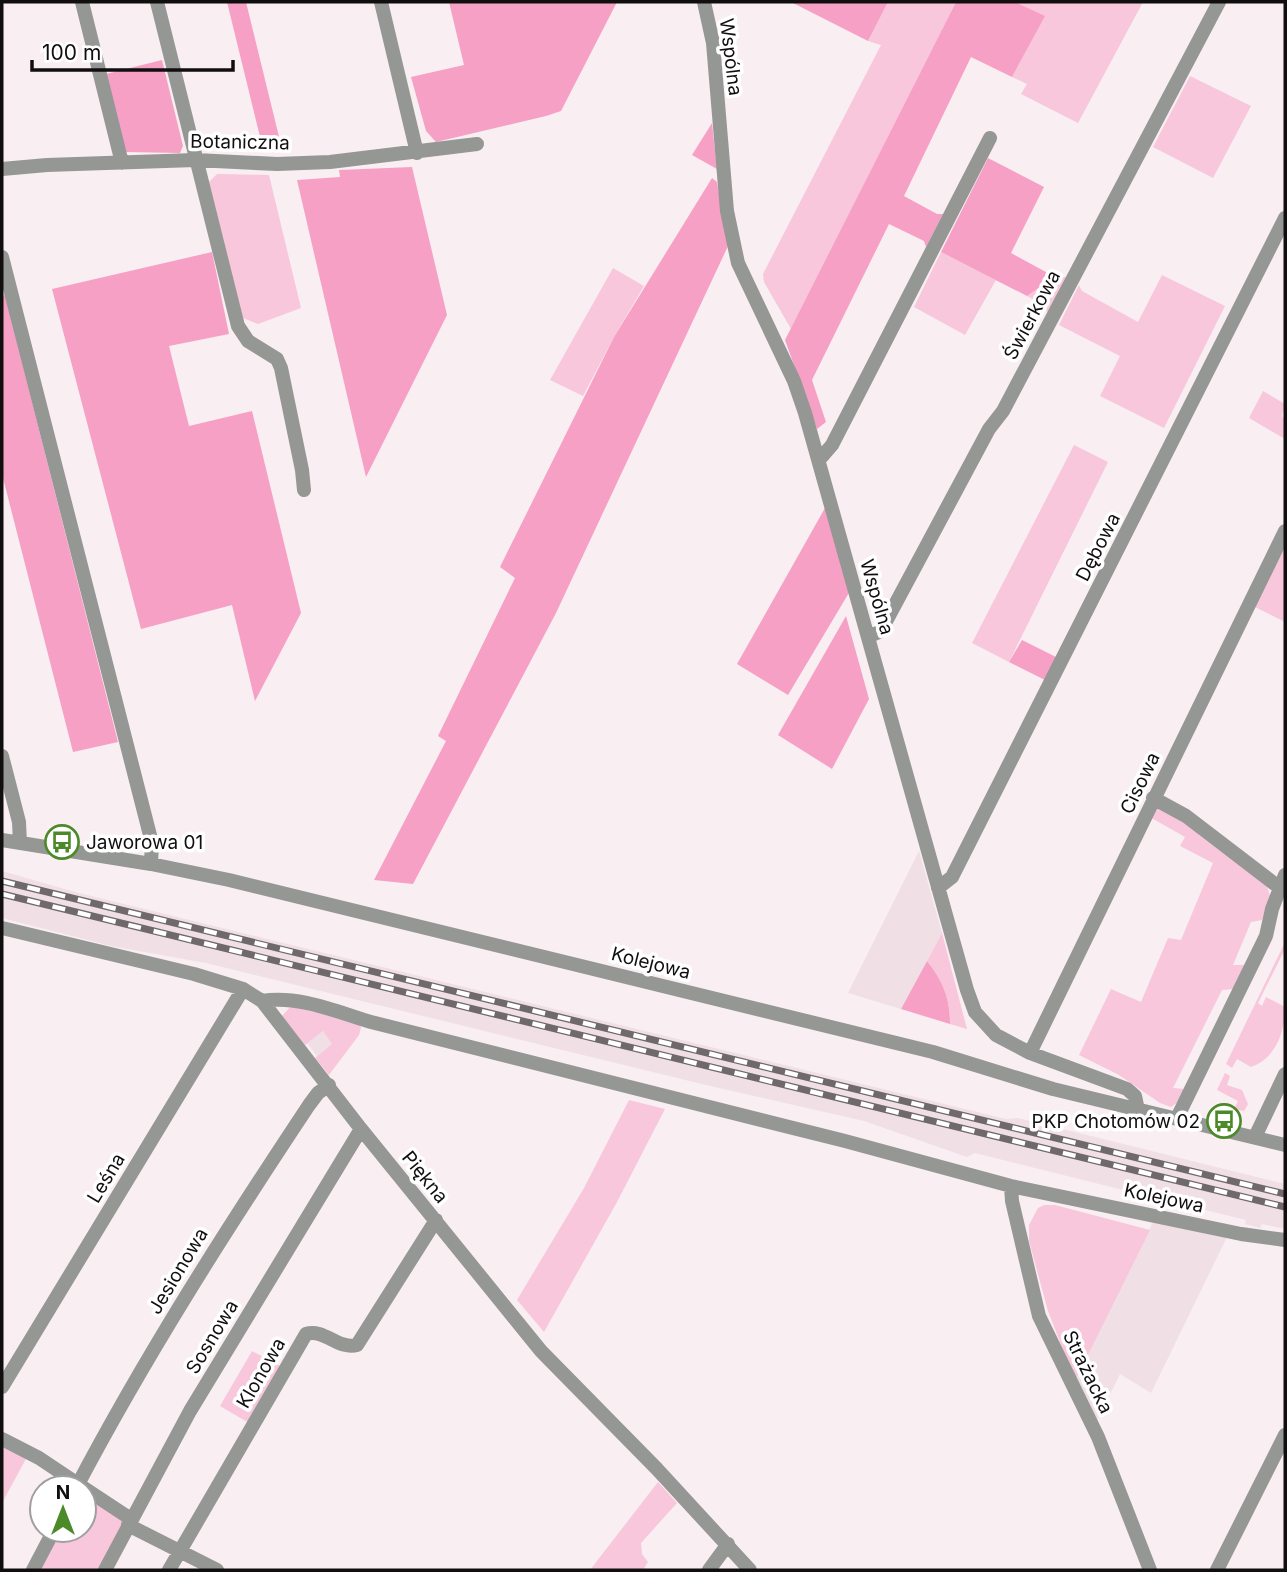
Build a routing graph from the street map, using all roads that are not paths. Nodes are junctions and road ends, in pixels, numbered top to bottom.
1 (82, 2) edge
2 (157, 2) edge
3 (381, 2) edge
4 (704, 2) edge
5 (1219, 2) edge
6 (990, 138) dead end
7 (477, 145) dead end
8 (417, 153) junction
9 (195, 160) junction
10 (122, 163) junction
11 (2, 169) edge
12 (1285, 218) edge
13 (2, 257) edge
14 (819, 460) junction
15 (304, 491) dead end
16 (1285, 531) edge
17 (868, 637) junction
18 (2, 756) edge
19 (1153, 799) junction
20 (2, 840) edge
21 (20, 843) junction
22 (151, 864) junction
23 (938, 888) junction
24 (1282, 889) edge
25 (2, 928) edge
26 (243, 989) junction
27 (262, 1000) junction
28 (1030, 1053) junction
29 (1285, 1074) edge
30 (329, 1085) junction
31 (1138, 1110) junction
32 (1177, 1118) junction
33 (361, 1129) junction
34 (1255, 1137) junction
35 (1285, 1145) edge
36 (1011, 1186) junction
37 (436, 1220) junction
38 (1285, 1240) edge
39 (2, 1387) edge
40 (1285, 1434) edge
41 (2, 1438) edge
42 (62, 1474) edge
43 (88, 1474) edge
44 (98, 1499) edge
45 (130, 1522) junction
46 (47, 1544) edge
47 (728, 1544) junction
48 (179, 1550) junction
49 (33, 1570) edge
50 (105, 1570) edge
51 (169, 1570) edge
52 (217, 1570) edge
53 (709, 1570) edge
54 (750, 1570) edge
55 (1150, 1570) edge
56 (1217, 1570) edge

1 - 10 street
2 - 9 street
3 - 8 street
4 - 14 street, Wspólna
5 - 17 street, Świerkowa
6 - 14 street
7 - 8 street, Botaniczna
8 - 9 street, Botaniczna
9 - 10 street, Botaniczna
9 - 15 street
10 - 11 street, Botaniczna
12 - 23 street, Dębowa
13 - 22 street
14 - 17 street, Wspólna
16 - 19 street, Cisowa
17 - 23 street, Wspólna
18 - 21 street
19 - 24 street
19 - 28 street, Cisowa
20 - 21 street, Kolejowa
21 - 22 street, Kolejowa
22 - 31 street, Kolejowa
23 - 28 street, Wspólna
24 - 32 street
25 - 26 street, Piękna
26 - 27 street, Piękna
26 - 39 street, Leśna
27 - 30 street, Piękna
27 - 36 street, Kolejowa
28 - 31 street, Wspólna
29 - 34 street
30 - 33 street, Piękna
30 - 43 street, Jesionowa
31 - 32 street, Kolejowa
32 - 34 street, Kolejowa
33 - 37 street, Piękna
33 - 45 street, Sosnowa
34 - 35 street, Kolejowa
36 - 38 street, Kolejowa
36 - 55 street, Strażacka
37 - 47 street, Piękna
37 - 48 street, Klonowa
40 - 56 street
41 - 42 street
44 - 45 street
45 - 48 street
45 - 50 street, Sosnowa
46 - 49 street
47 - 53 street
47 - 54 street, Piękna
48 - 51 street, Klonowa
48 - 52 street

